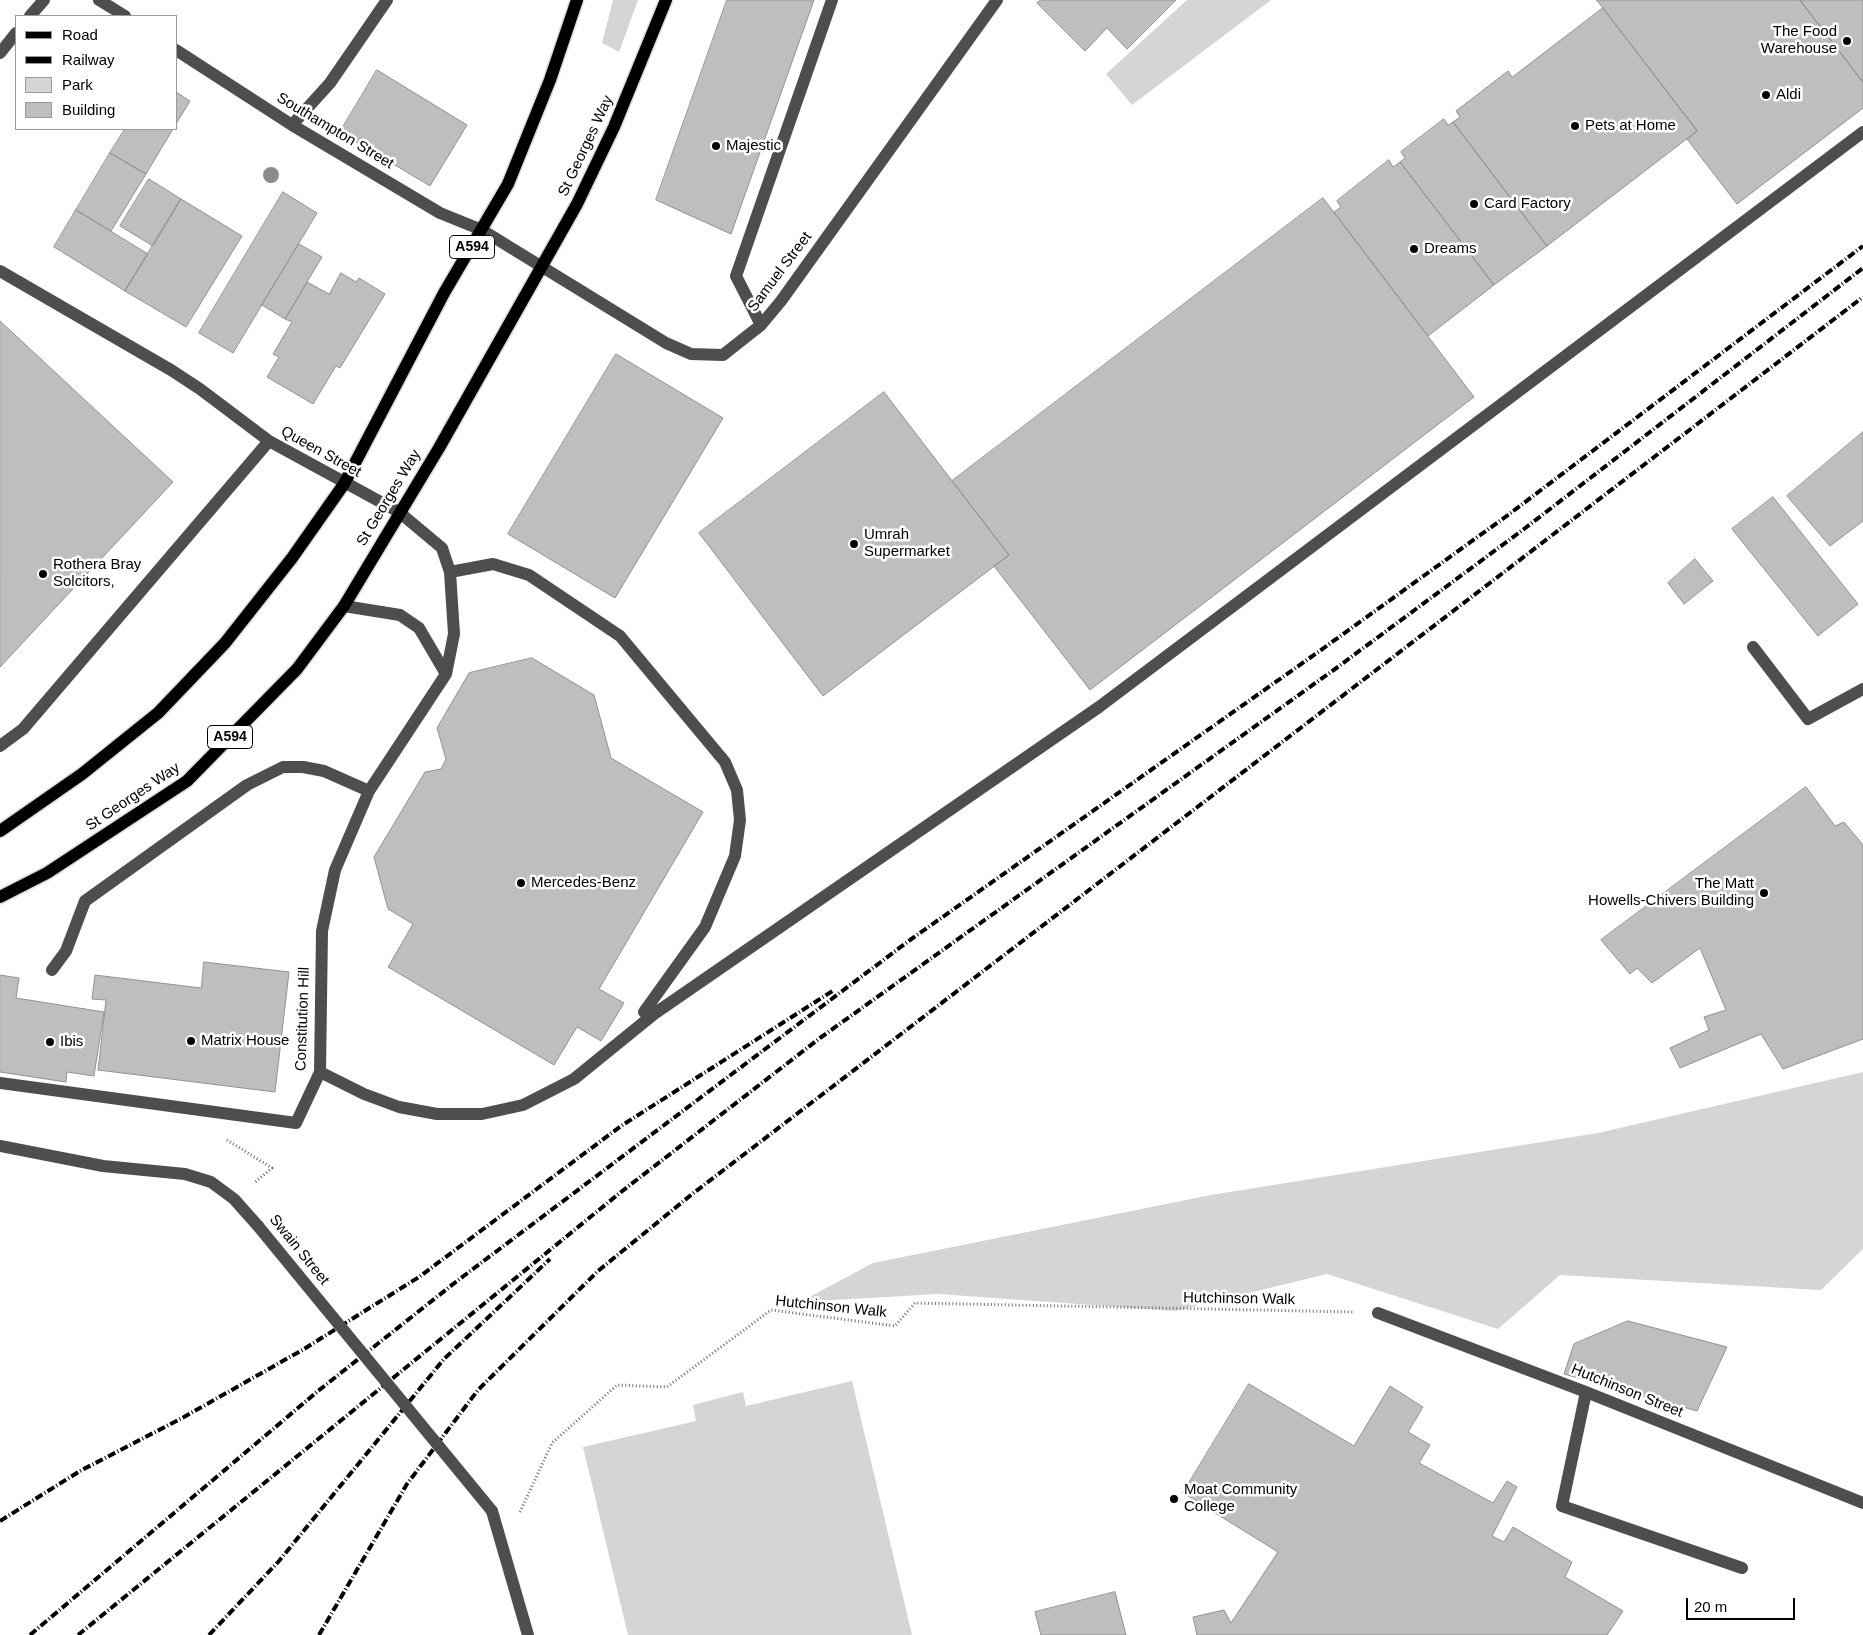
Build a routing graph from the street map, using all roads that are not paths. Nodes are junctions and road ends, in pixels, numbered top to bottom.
1 (44, 0) edge
2 (98, 0) edge
3 (387, 0) edge
4 (577, 0) edge
5 (666, 0) edge
6 (832, 0) edge
7 (998, 0) edge
8 (31, 15) edge
9 (122, 15) edge
10 (15, 34) edge
11 (178, 51) edge
12 (0, 53) edge
13 (292, 125) junction
14 (1863, 132) edge
15 (482, 230) junction
16 (542, 266) junction
17 (0, 272) edge
18 (761, 325) junction
19 (269, 441) junction
20 (344, 484) junction
21 (399, 512) junction
22 (450, 572) junction
23 (344, 606) junction
24 (1753, 648) dead end
25 (446, 674) junction
26 (1863, 689) edge
27 (0, 746) edge
28 (369, 791) junction
29 (0, 831) edge
30 (0, 897) edge
31 (52, 970) dead end
32 (654, 1014) junction
33 (320, 1072) junction
34 (0, 1083) edge
35 (0, 1146) edge
36 (1378, 1313) road end
37 (1586, 1392) junction
38 (1863, 1503) edge
39 (1742, 1568) dead end
40 (528, 1635) edge

1 - 8 street
2 - 9 street
3 - 13 street
4 - 15 main road, A594
5 - 16 main road, St Georges Way / A594
6 - 18 street
7 - 18 street, Samuel Street
10 - 12 street
11 - 13 street, Southampton Street
13 - 15 street, Southampton Street
14 - 32 street
15 - 16 street, Samuel Street
15 - 20 main road, A594
16 - 18 street, Samuel Street
16 - 21 main road, St Georges Way / A594
17 - 19 street, Queen Street
19 - 20 street, Queen Street
19 - 27 street
20 - 21 street, Queen Street
20 - 29 main road, A594
21 - 22 street, Queen Street
21 - 23 main road, St Georges Way / A594
22 - 25 street, Constitution Hill
22 - 32 street
23 - 25 street
23 - 30 main road, St Georges Way / A594
24 - 26 street
25 - 28 street, Constitution Hill
28 - 31 street
28 - 33 street, Constitution Hill
32 - 33 street
33 - 34 street, Constitution Hill
35 - 40 street, Swain Street, bridge
36 - 37 street, Hutchinson Street
37 - 38 street, Hutchinson Street
37 - 39 street

